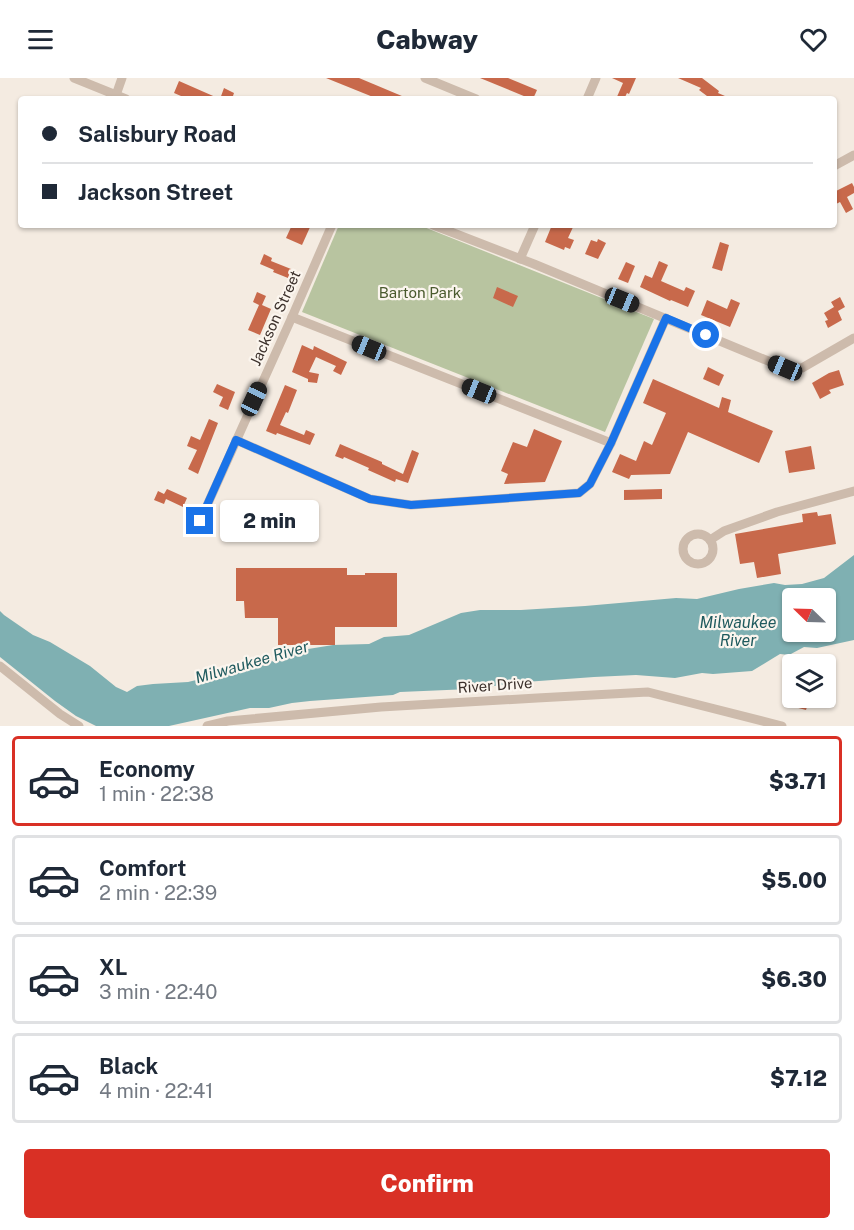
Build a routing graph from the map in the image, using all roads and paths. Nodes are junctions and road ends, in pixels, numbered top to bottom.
1 (74, 78) edge
2 (122, 78) edge
3 (424, 78) edge
4 (596, 78) edge
5 (116, 95) joint
6 (469, 96) edge
7 (588, 96) edge
8 (854, 155) edge
9 (837, 164) edge
10 (331, 228) edge
11 (442, 228) edge
12 (534, 228) edge
13 (520, 259) junction
14 (292, 317) junction
15 (666, 318) junction
16 (854, 338) edge
17 (236, 440) junction
18 (611, 443) junction
19 (854, 491) edge
20 (200, 521) dead end
21 (710, 540) dead end
22 (0, 666) edge
23 (79, 726) edge
24 (207, 726) edge
25 (782, 726) edge

1 - 5 street
2 - 5 street
3 - 6 street
4 - 7 street
8 - 9 street
10 - 14 street, Jackson Street
11 - 13 street
12 - 13 street
13 - 15 street
14 - 17 street, Jackson Street
14 - 18 street
15 - 16 street
15 - 18 street
17 - 18 street
17 - 20 street, Jackson Street
19 - 21 street
22 - 23 street
24 - 25 street, River Drive

